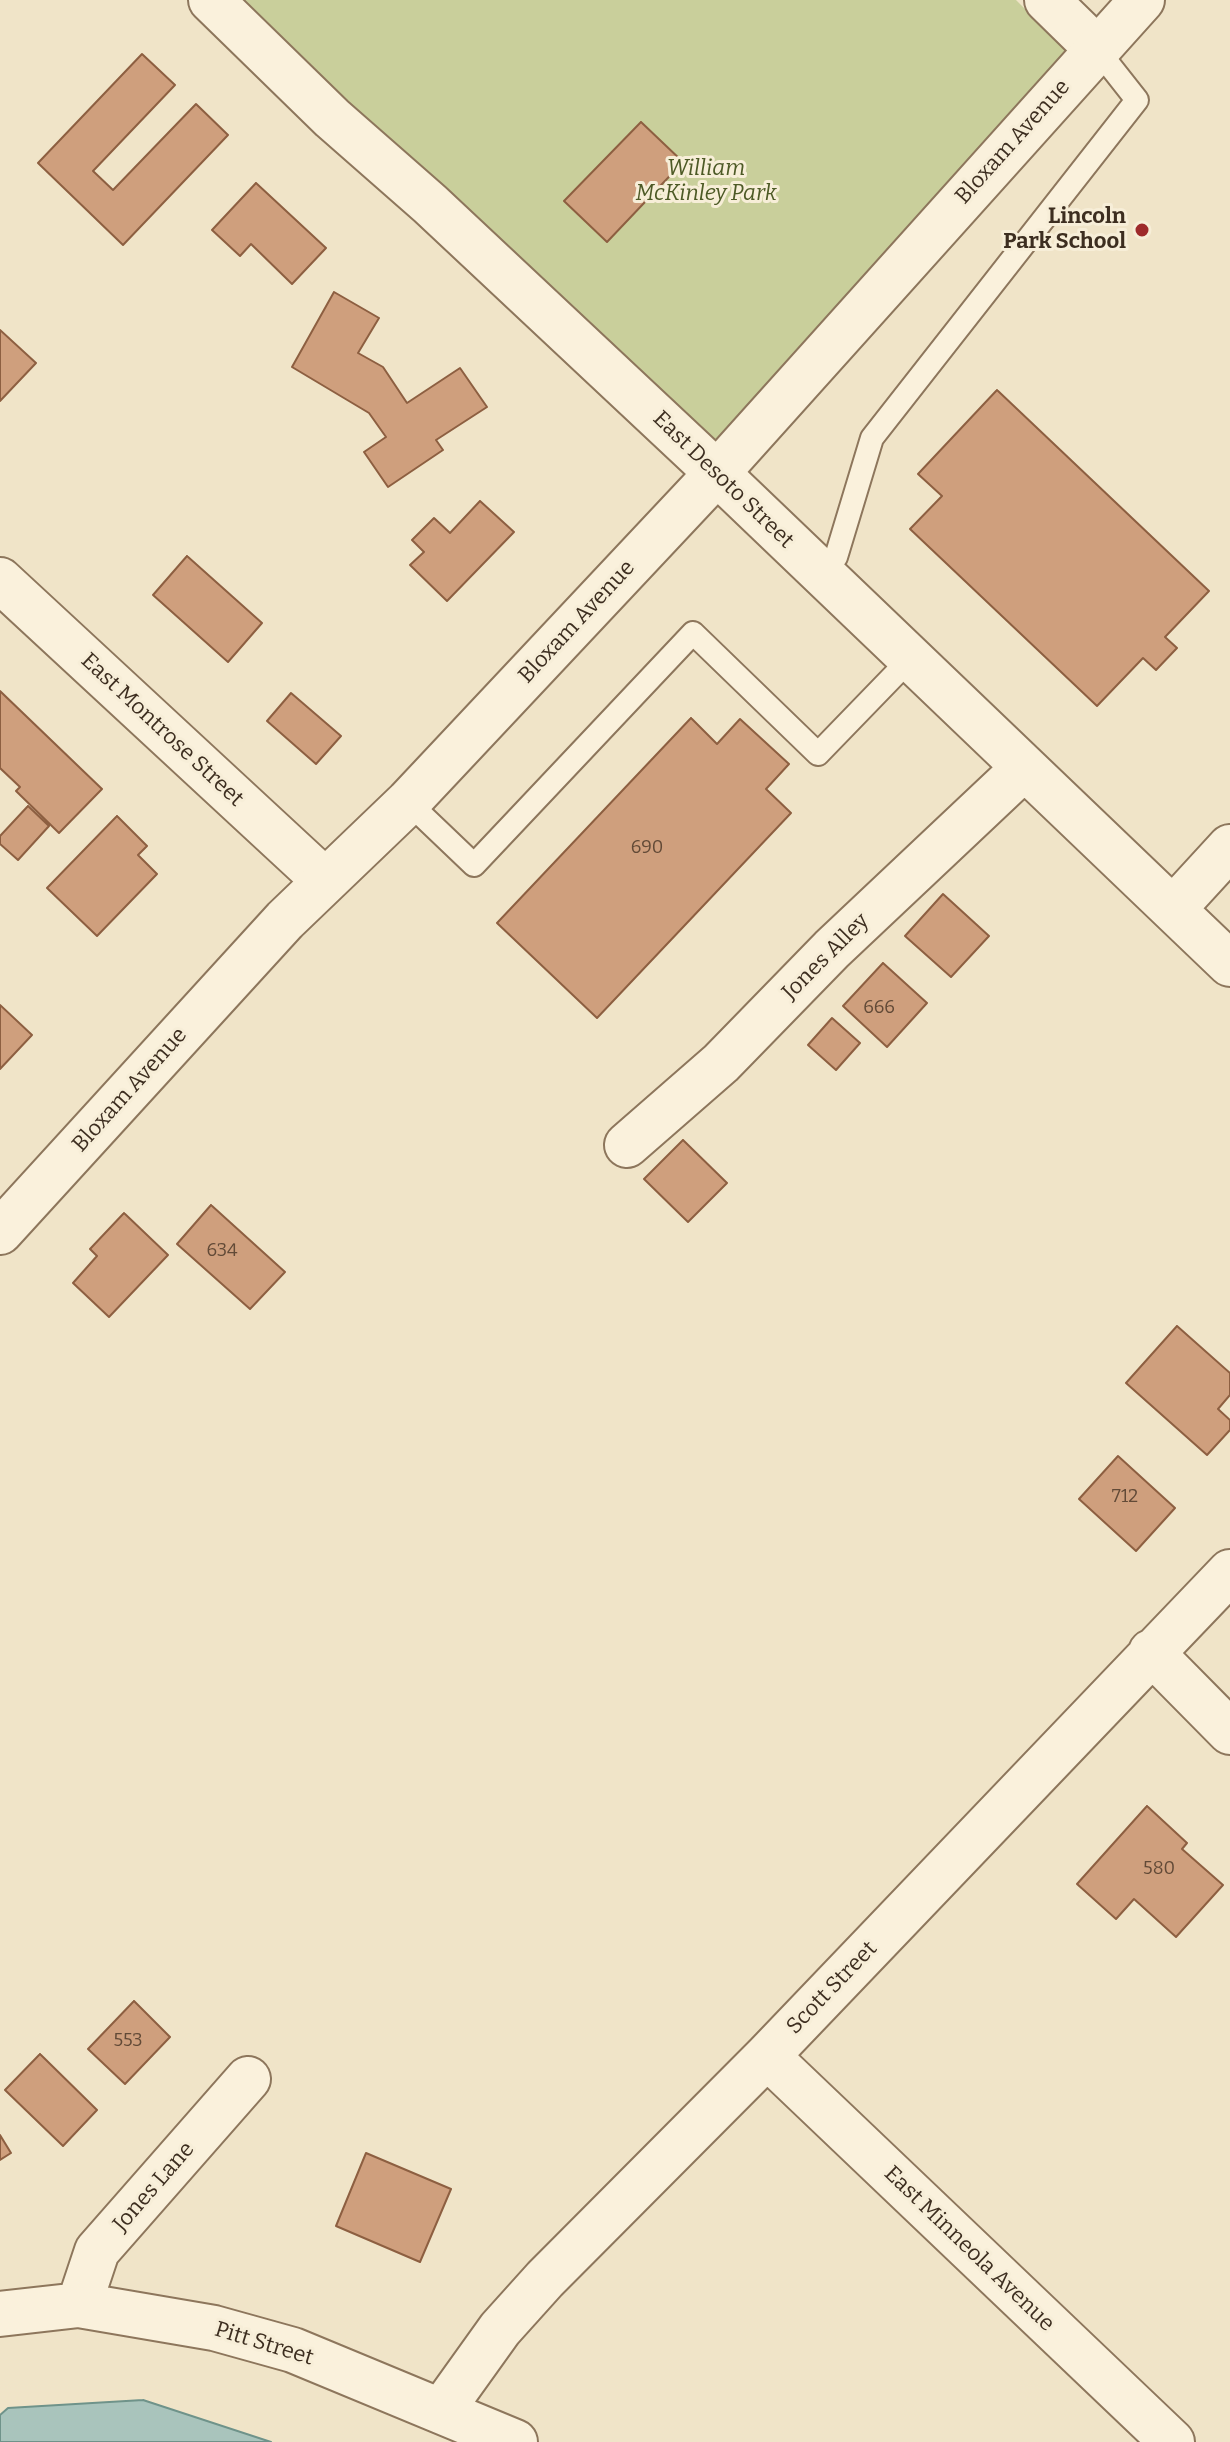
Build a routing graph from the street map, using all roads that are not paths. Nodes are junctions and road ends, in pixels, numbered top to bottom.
1 (211, 0) edge
2 (1047, 0) edge
3 (1142, 0) edge
4 (1096, 48) junction
5 (717, 473) junction
6 (822, 575) junction
7 (0, 580) edge
8 (910, 659) junction
9 (1024, 768) junction
10 (408, 802) junction
11 (1230, 847) edge
12 (324, 880) junction
13 (1174, 908) junction
14 (1230, 964) edge
15 (627, 1145) dead end
16 (0, 1232) edge
17 (1230, 1572) edge
18 (1151, 1652) junction
19 (1230, 1732) edge
20 (767, 2056) junction
21 (248, 2079) dead end
22 (79, 2305) junction
23 (0, 2314) edge
24 (442, 2410) junction
25 (515, 2442) edge
26 (1172, 2442) edge

1 - 5 street, East Desoto Street
2 - 4 street
3 - 4 street, Bloxam Avenue
4 - 5 street, Bloxam Avenue
4 - 6 lane
5 - 6 street, East Desoto Street
5 - 10 street, Bloxam Avenue
6 - 8 street, East Desoto Street
7 - 12 street, East Montrose Street
8 - 9 street, East Desoto Street
8 - 10 lane
9 - 13 street, East Desoto Street
9 - 15 street, Jones Alley
10 - 12 street, Bloxam Avenue
11 - 13 street
12 - 16 street, Bloxam Avenue
13 - 14 street, East Desoto Street
17 - 18 street, Scott Street
18 - 19 street
18 - 20 street, Scott Street
20 - 24 street, Scott Street
20 - 26 street, East Minneola Avenue
21 - 22 street, Jones Lane
22 - 23 street, Pitt Street
22 - 24 street, Pitt Street
24 - 25 street, Pitt Street

